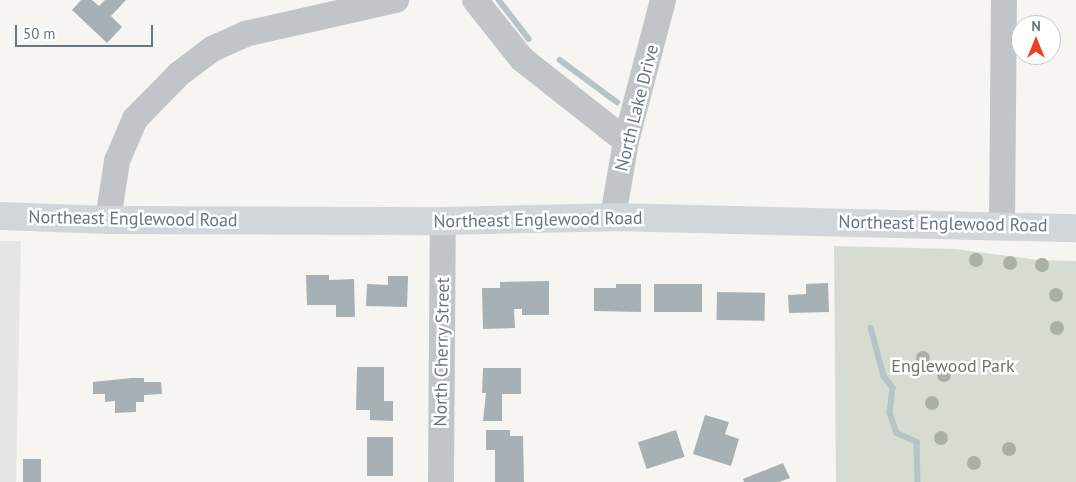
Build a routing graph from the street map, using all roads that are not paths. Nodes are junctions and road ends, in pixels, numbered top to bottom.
1 (396, 0) edge
2 (475, 0) edge
3 (663, 0) edge
4 (1004, 0) edge
5 (626, 141) junction
6 (0, 216) edge
7 (613, 217) junction
8 (108, 220) junction
9 (443, 221) junction
10 (1002, 225) junction
11 (1076, 228) edge
12 (441, 482) edge

1 - 8 street
2 - 5 street
3 - 5 street, North Lake Drive
4 - 10 street
5 - 7 street, North Lake Drive
6 - 8 main road, Northeast Englewood Road
7 - 9 main road, Northeast Englewood Road
7 - 10 main road, Northeast Englewood Road
8 - 9 main road, Northeast Englewood Road
9 - 12 street, North Cherry Street
10 - 11 main road, Northeast Englewood Road

